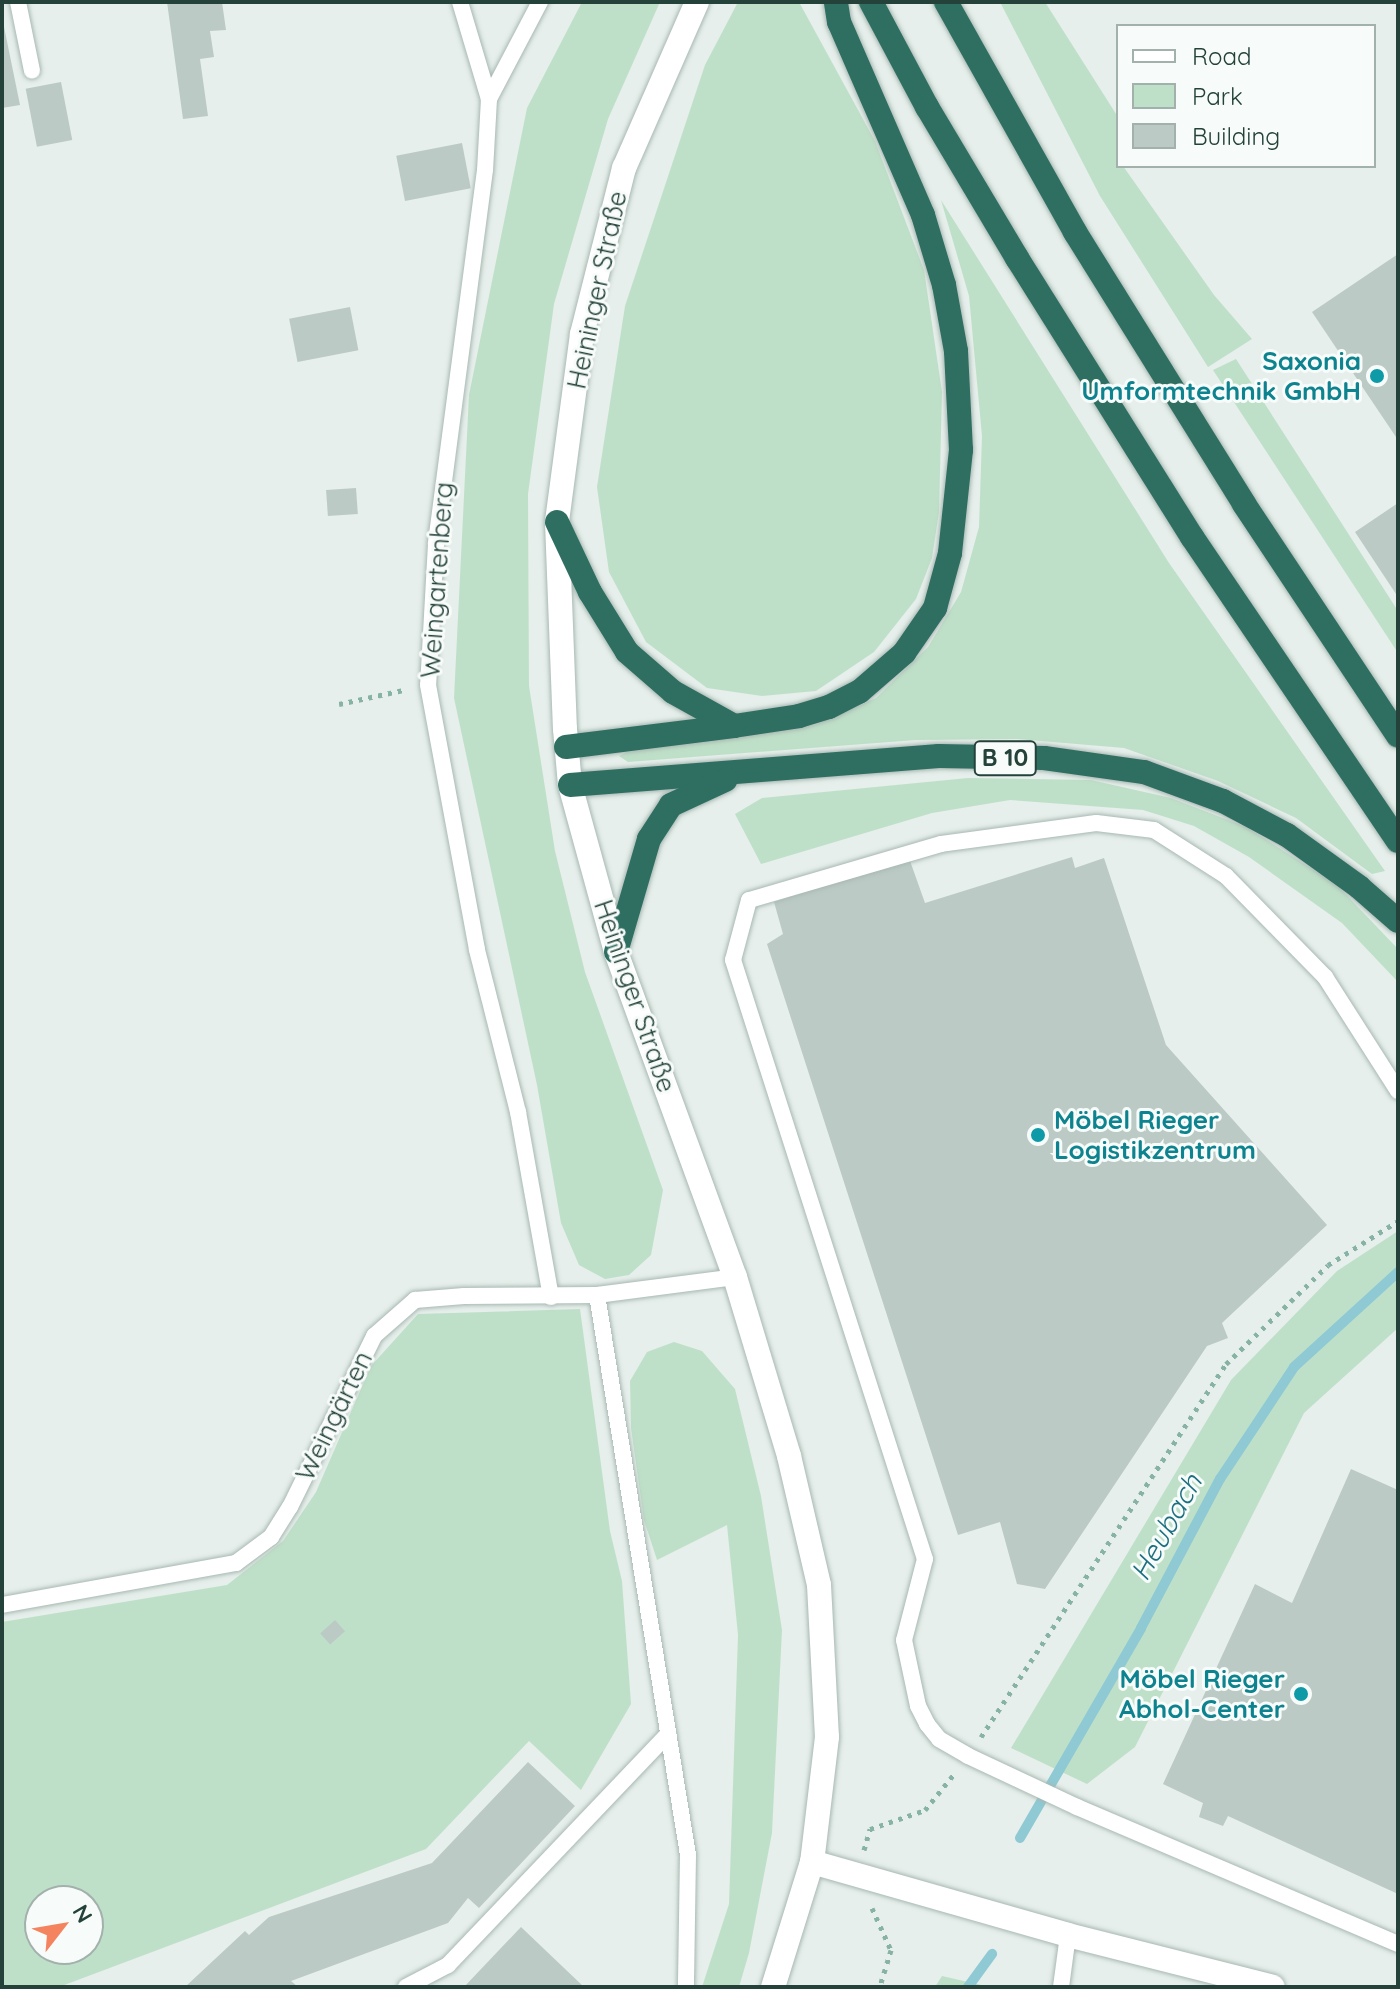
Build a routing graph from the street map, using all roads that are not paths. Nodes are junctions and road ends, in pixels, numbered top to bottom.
1 (18, 2) edge
2 (460, 2) edge
3 (540, 2) edge
4 (697, 2) edge
5 (836, 2) edge
6 (871, 2) edge
7 (946, 2) edge
8 (32, 71) dead end
9 (489, 99) junction
10 (557, 522) junction
11 (734, 726) junction
12 (1398, 736) edge
13 (566, 747) junction
14 (739, 773) junction
15 (570, 785) junction
16 (1398, 841) edge
17 (1398, 921) edge
18 (616, 952) junction
19 (1398, 1091) edge
20 (735, 1277) junction
21 (597, 1295) junction
22 (551, 1297) junction
23 (2, 1605) edge
24 (668, 1734) junction
25 (812, 1862) junction
26 (1068, 1935) junction
27 (1398, 1944) edge
28 (406, 1987) edge
29 (686, 1987) edge
30 (773, 1987) edge
31 (1061, 1987) edge
32 (1273, 1987) edge

1 - 8 lane
2 - 9 lane, Weingartenberg
3 - 9 lane
4 - 10 main road, Heininger Straße
5 - 11 highway
6 - 16 highway
7 - 12 highway
9 - 22 lane, Weingartenberg
10 - 11 highway
10 - 13 main road, Heininger Straße
11 - 13 highway
13 - 15 main road, Heininger Straße
14 - 15 highway, B 10
14 - 17 highway, B 10
14 - 18 highway, B 10
15 - 18 main road, Heininger Straße
18 - 20 main road, Heininger Straße
19 - 27 lane
20 - 21 lane, Weingärten
20 - 25 main road, Heininger Straße
21 - 22 lane, Weingärten
21 - 24 lane
22 - 23 lane, Weingärten
24 - 28 lane
24 - 29 lane
25 - 26 main road
25 - 30 main road, Heininger Straße
26 - 31 lane
26 - 32 main road

